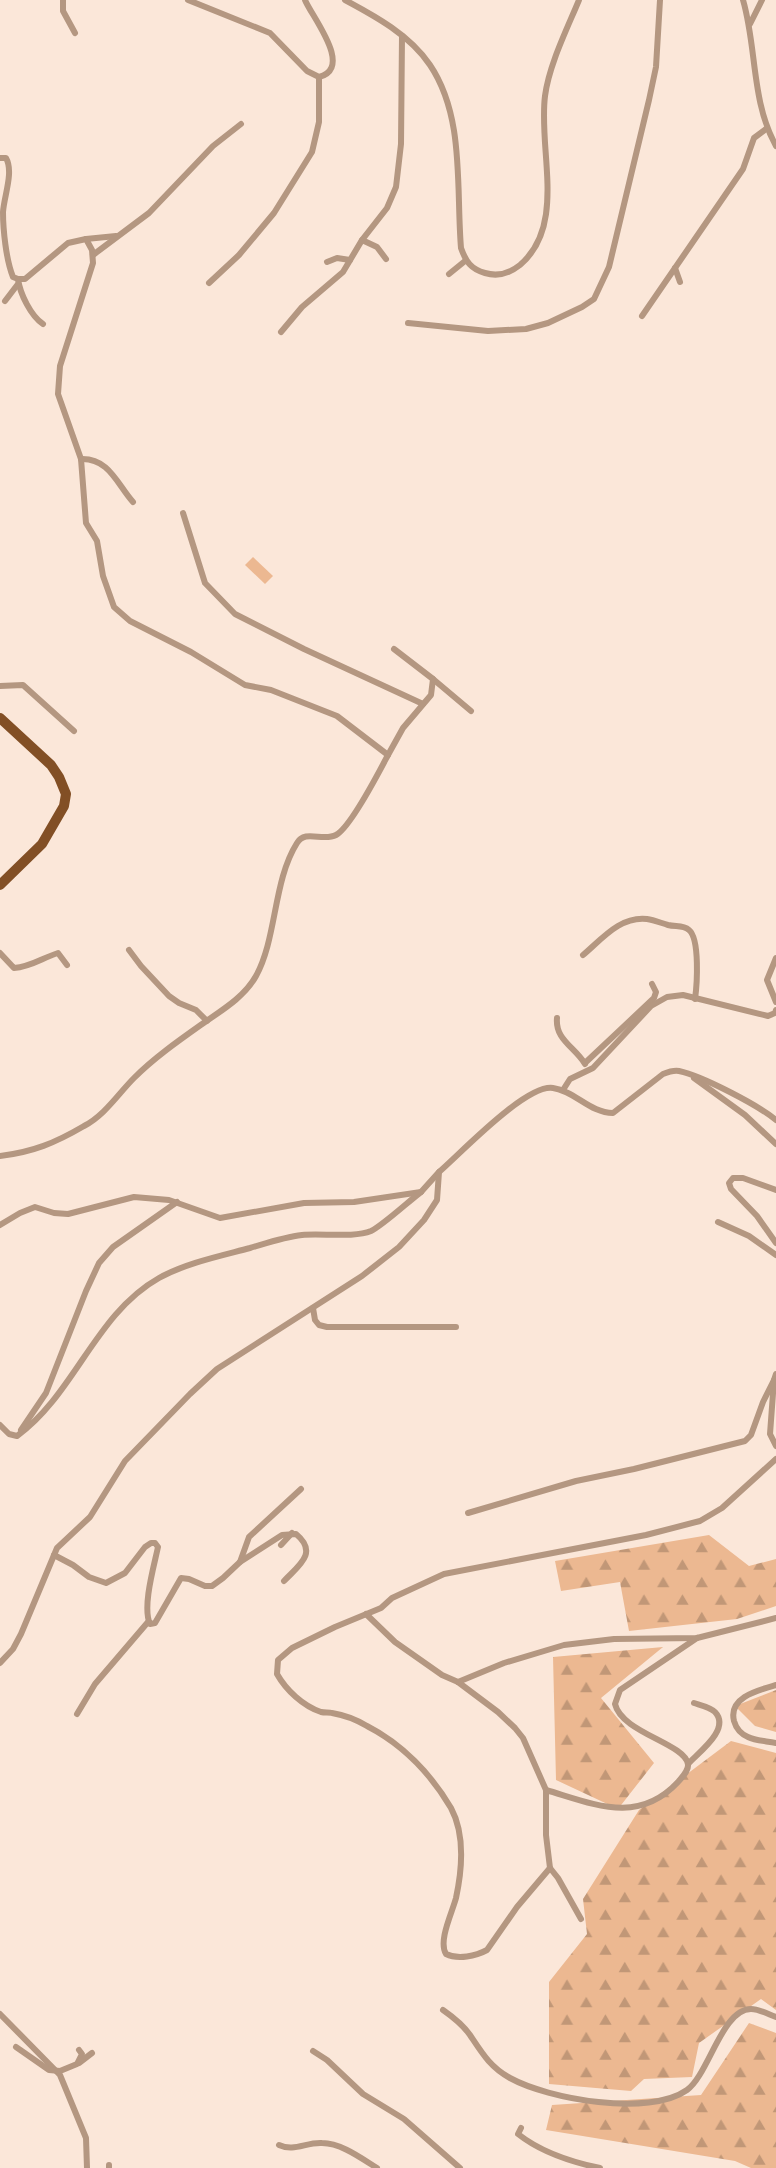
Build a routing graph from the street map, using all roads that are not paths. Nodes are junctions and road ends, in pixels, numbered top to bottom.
1 (63, 0) edge
2 (188, 0) edge
3 (305, 0) edge
4 (346, 0) edge
5 (579, 0) edge
6 (660, 0) edge
7 (743, 0) edge
8 (762, 0) edge
9 (750, 24) junction
10 (75, 33) dead end
11 (402, 36) junction
12 (319, 77) junction
13 (241, 124) dead end
14 (766, 129) junction
15 (776, 146) edge
16 (0, 158) edge
17 (2, 236) edge
18 (118, 236) junction
19 (86, 239) junction
20 (362, 240) junction
21 (93, 255) junction
22 (386, 259) dead end
23 (350, 260) junction
24 (466, 261) junction
25 (327, 262) dead end
26 (675, 268) junction
27 (449, 274) dead end
28 (18, 282) junction
29 (680, 282) dead end
30 (209, 283) dead end
31 (5, 301) dead end
32 (642, 316) dead end
33 (408, 323) dead end
34 (43, 324) dead end
35 (281, 332) dead end
36 (81, 459) junction
37 (133, 502) dead end
38 (183, 513) dead end
39 (394, 649) dead end
40 (433, 679) junction
41 (0, 686) edge
42 (424, 704) junction
43 (471, 711) dead end
44 (0, 718) edge
45 (74, 731) dead end
46 (388, 755) junction
47 (0, 886) edge
48 (129, 950) dead end
49 (0, 953) edge
50 (583, 956) dead end
51 (776, 958) edge
52 (67, 965) dead end
53 (652, 984) dead end
54 (695, 999) junction
55 (776, 1002) edge
56 (776, 1010) edge
57 (557, 1018) dead end
58 (208, 1020) junction
59 (585, 1063) junction
60 (583, 1072) junction
61 (692, 1077) junction
62 (563, 1090) junction
63 (776, 1120) edge
64 (776, 1144) edge
65 (0, 1156) edge
66 (439, 1172) junction
67 (776, 1190) edge
68 (421, 1192) junction
69 (177, 1202) junction
70 (718, 1222) dead end
71 (0, 1225) edge
72 (776, 1243) edge
73 (776, 1255) edge
74 (313, 1308) junction
75 (456, 1327) dead end
76 (775, 1377) edge
77 (0, 1425) edge
78 (17, 1436) junction
79 (776, 1446) edge
80 (776, 1459) edge
81 (301, 1489) dead end
82 (468, 1514) dead end
83 (292, 1533) junction
84 (281, 1545) dead end
85 (54, 1555) junction
86 (240, 1562) junction
87 (284, 1581) dead end
88 (366, 1614) junction
89 (776, 1618) edge
90 (148, 1622) junction
91 (697, 1637) junction
92 (0, 1663) edge
93 (458, 1682) junction
94 (776, 1685) edge
95 (694, 1703) dead end
96 (77, 1714) dead end
97 (776, 1743) edge
98 (688, 1764) junction
99 (547, 1790) junction
100 (550, 1868) junction
101 (581, 1919) dead end
102 (443, 2010) dead end
103 (0, 2014) edge
104 (776, 2017) edge
105 (16, 2047) dead end
106 (79, 2050) dead end
107 (313, 2051) dead end
108 (92, 2053) dead end
109 (77, 2064) junction
110 (56, 2071) junction
111 (521, 2128) dead end
112 (279, 2145) dead end
113 (87, 2168) edge
114 (377, 2168) edge
115 (460, 2168) edge
116 (600, 2168) edge

1 - 10 street
2 - 12 street
3 - 12 street
4 - 11 street
5 - 24 street
6 - 33 street
7 - 9 street
8 - 9 street
9 - 14 street
11 - 20 street
11 - 24 street
12 - 30 street
13 - 18 street
14 - 15 street
14 - 26 street
16 - 17 street
17 - 28 street
18 - 19 street
18 - 21 street
19 - 21 street
19 - 28 street
20 - 22 street
20 - 23 street
21 - 36 street
23 - 25 street
23 - 35 street
24 - 27 street
26 - 29 street
26 - 32 street
28 - 31 street
28 - 34 street
36 - 37 street
36 - 46 street
38 - 42 street
39 - 40 street
40 - 42 street
40 - 43 street
41 - 45 street
42 - 46 street
44 - 47 main road
46 - 58 street
48 - 58 street
49 - 52 street
50 - 54 street
51 - 55 street
53 - 59 street
54 - 56 street
54 - 60 street
57 - 59 street
58 - 65 street
59 - 60 street
60 - 62 street
61 - 62 street
61 - 63 street
61 - 64 street
62 - 66 street
66 - 68 street
66 - 74 street
67 - 72 street
68 - 69 street
68 - 78 street
69 - 71 street
69 - 78 street
70 - 73 street
74 - 75 street
74 - 85 street
76 - 79 street
76 - 82 street
77 - 78 street
80 - 88 street
81 - 86 street
83 - 84 street
83 - 86 street
83 - 87 street
85 - 90 street
85 - 92 street
86 - 90 street
88 - 93 street
88 - 100 street
89 - 91 street
90 - 96 street
91 - 93 street
91 - 98 street
93 - 99 street
94 - 97 street
95 - 98 street
98 - 99 street
99 - 100 street
100 - 101 street
102 - 104 street
103 - 110 street
105 - 110 street
106 - 109 street
107 - 115 street
108 - 109 street
109 - 110 street
110 - 113 street
111 - 116 street
112 - 114 street

